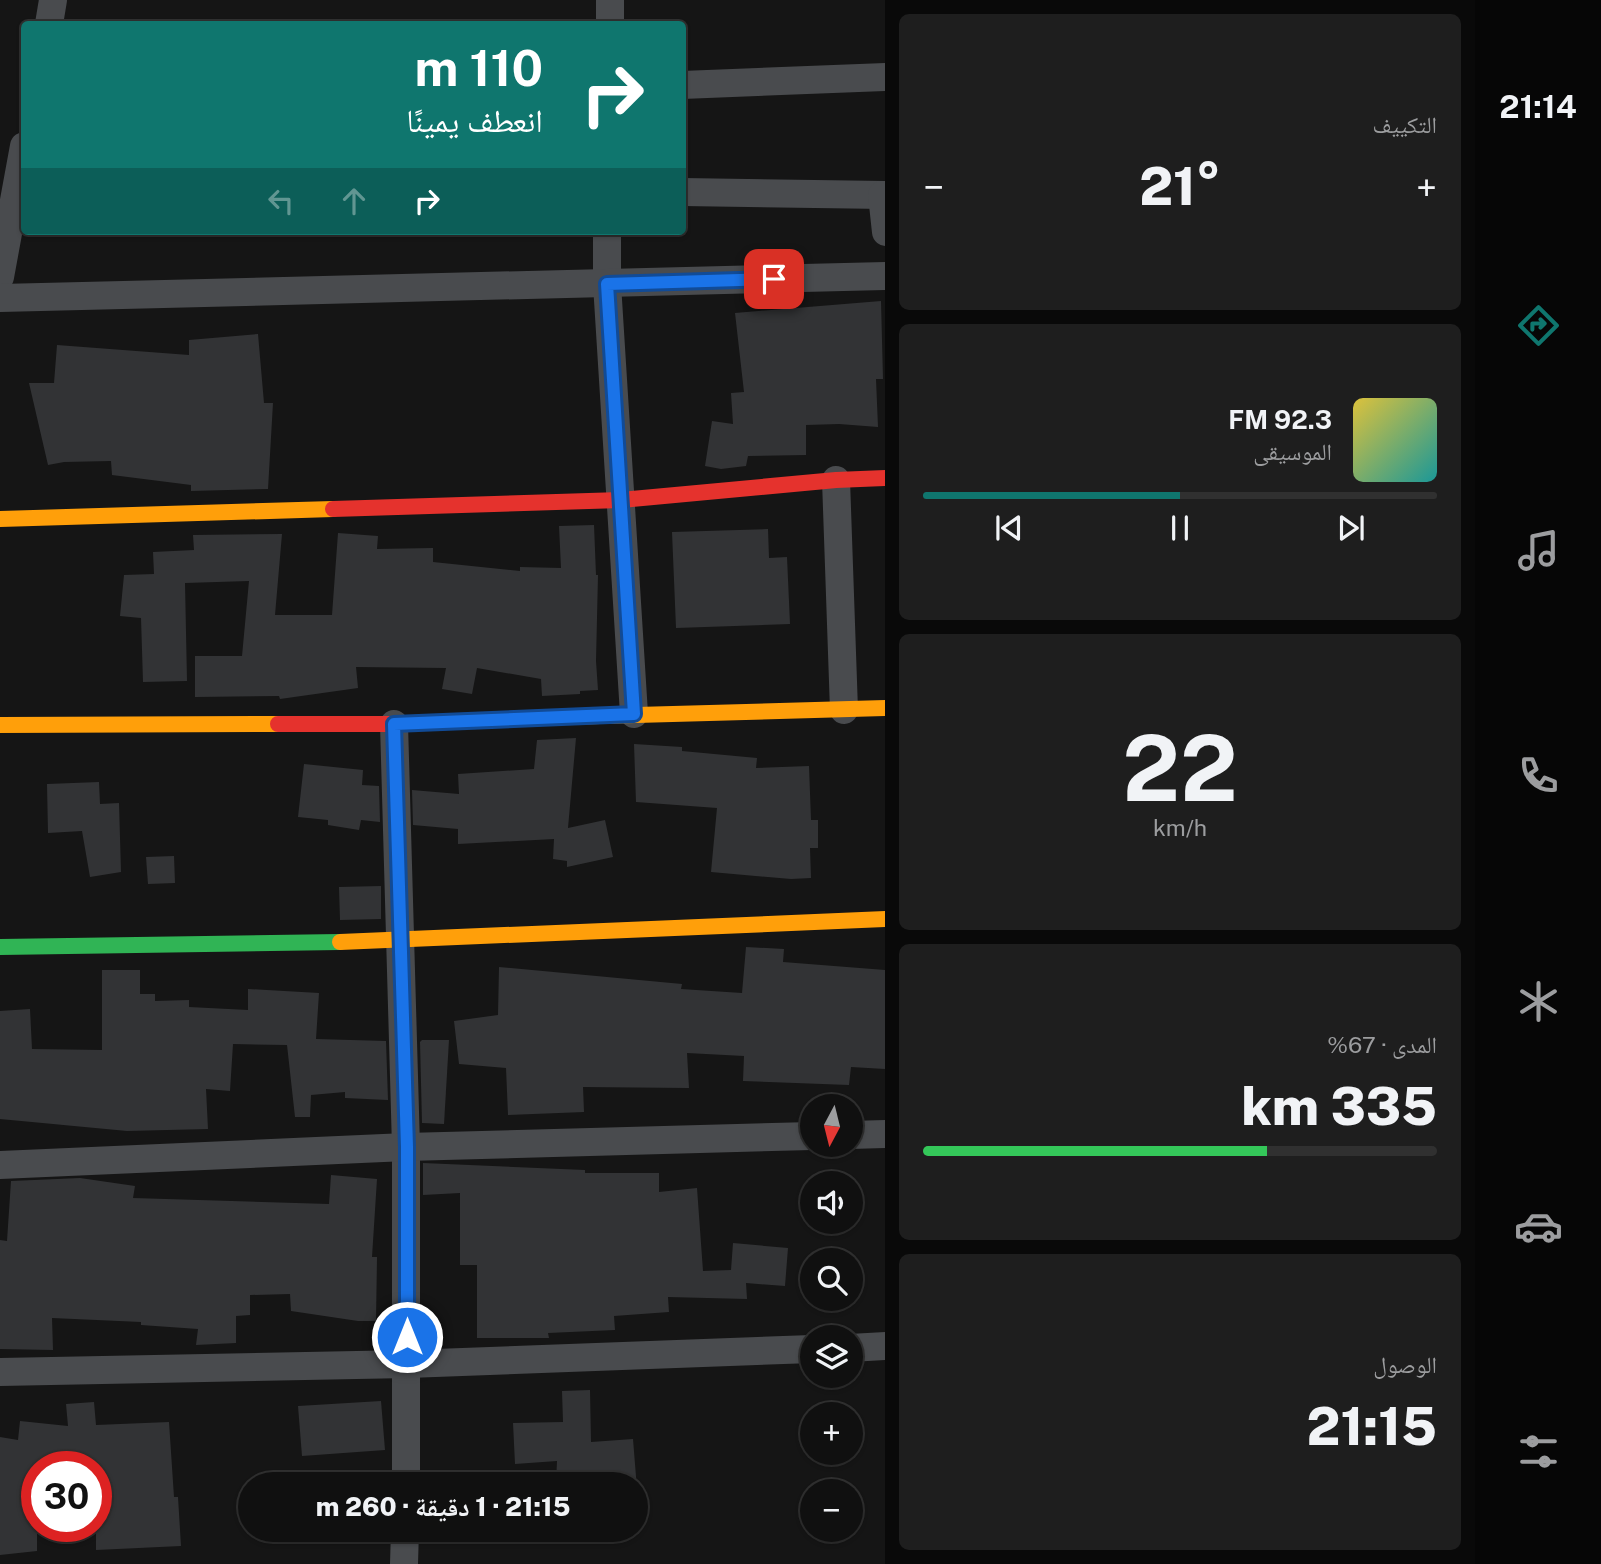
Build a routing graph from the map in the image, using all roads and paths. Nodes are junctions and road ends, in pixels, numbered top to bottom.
1 (53, 0) edge
2 (610, 0) edge
3 (50, 21) edge
4 (610, 21) edge
5 (885, 78) edge
6 (686, 85) edge
7 (21, 155) edge
8 (686, 192) edge
9 (884, 195) edge
10 (6, 202) edge
11 (885, 232) edge
12 (607, 235) edge
13 (885, 276) edge
14 (0, 277) edge
15 (607, 284) junction
16 (0, 298) edge
17 (885, 478) edge
18 (836, 480) junction
19 (621, 500) junction
20 (0, 519) edge
21 (885, 708) edge
22 (844, 710) junction
23 (634, 714) junction
24 (394, 724) junction
25 (0, 725) edge
26 (885, 919) edge
27 (401, 941) junction
28 (0, 947) edge
29 (885, 1134) edge
30 (863, 1135) edge
31 (800, 1136) edge
32 (407, 1147) junction
33 (0, 1165) edge
34 (885, 1346) edge
35 (863, 1347) edge
36 (800, 1349) edge
37 (408, 1364) junction
38 (0, 1372) edge
39 (405, 1472) edge
40 (405, 1542) edge
41 (404, 1564) edge

1 - 3 street
2 - 4 street
5 - 6 street
7 - 10 street
8 - 9 street
9 - 11 street
10 - 14 street
12 - 15 street
13 - 15 street
15 - 16 street
15 - 19 street
17 - 18 street
18 - 19 street
18 - 22 street
19 - 20 street
19 - 23 street
21 - 22 street
22 - 23 street
23 - 24 street
24 - 25 street
24 - 27 street
26 - 27 street
27 - 28 street
27 - 32 street
29 - 30 street
31 - 32 street
32 - 33 street
32 - 37 street
34 - 35 street
36 - 37 street
37 - 38 street
37 - 39 street
40 - 41 street

